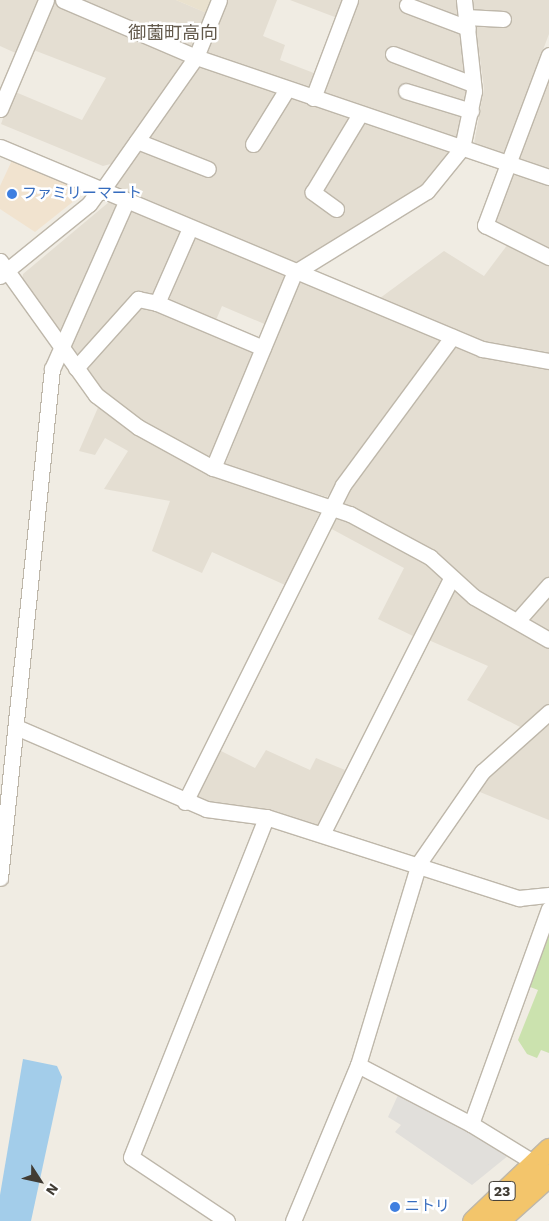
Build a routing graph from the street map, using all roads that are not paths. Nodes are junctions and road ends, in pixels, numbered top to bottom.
1 (46, 0) edge
2 (63, 0) edge
3 (219, 0) edge
4 (350, 0) edge
5 (464, 0) edge
6 (408, 5) dead end
7 (503, 19) dead end
8 (467, 23) junction
9 (393, 54) dead end
10 (549, 55) edge
11 (196, 57) junction
12 (473, 84) junction
13 (287, 89) junction
14 (406, 91) dead end
15 (312, 98) junction
16 (0, 107) edge
17 (471, 111) junction
18 (360, 114) junction
19 (137, 141) junction
20 (253, 144) dead end
21 (0, 147) edge
22 (462, 148) junction
23 (508, 163) junction
24 (208, 169) dead end
25 (549, 177) edge
26 (100, 191) junction
27 (126, 202) junction
28 (336, 209) dead end
29 (188, 233) junction
30 (549, 257) edge
31 (2, 269) edge
32 (294, 273) junction
33 (157, 303) junction
34 (452, 337) junction
35 (62, 346) junction
36 (263, 348) junction
37 (549, 361) edge
38 (76, 368) junction
39 (214, 468) junction
40 (331, 507) junction
41 (451, 579) junction
42 (549, 585) edge
43 (518, 620) junction
44 (549, 640) edge
45 (549, 712) edge
46 (16, 728) junction
47 (185, 802) junction
48 (266, 817) junction
49 (322, 834) junction
50 (419, 863) junction
51 (0, 878) edge
52 (549, 896) edge
53 (549, 908) edge
54 (358, 1065) junction
55 (471, 1124) junction
56 (545, 1168) edge
57 (227, 1221) edge
58 (294, 1221) edge
59 (473, 1221) edge
60 (498, 1221) edge

1 - 16 street
2 - 11 street
3 - 11 street
4 - 15 street
5 - 8 street
6 - 8 street
7 - 8 street
8 - 12 street
9 - 12 street
10 - 23 street
11 - 13 street
11 - 19 street
12 - 17 street
13 - 15 street
13 - 20 street
14 - 17 street
15 - 18 street
17 - 22 street
18 - 22 street
18 - 28 street
19 - 24 street
19 - 26 street
21 - 26 street
22 - 23 street
22 - 32 street
23 - 25 street
23 - 30 street
26 - 27 street
26 - 31 street
27 - 29 street
27 - 35 street
29 - 32 street
29 - 33 street
31 - 35 street
32 - 34 street
32 - 36 street
33 - 36 street
33 - 38 street
34 - 37 street
34 - 40 street
35 - 38 street
35 - 46 street
36 - 39 street
38 - 39 street
39 - 40 street
40 - 41 street
40 - 47 street
41 - 43 street
41 - 49 street
42 - 43 street
43 - 44 street
45 - 50 street
46 - 47 street
46 - 51 street
47 - 48 street
48 - 49 street
48 - 57 street
49 - 50 street
50 - 52 street
50 - 54 street
53 - 55 street
54 - 55 street
54 - 58 street
55 - 56 street
56 - 59 highway, 23
56 - 60 highway, 23

